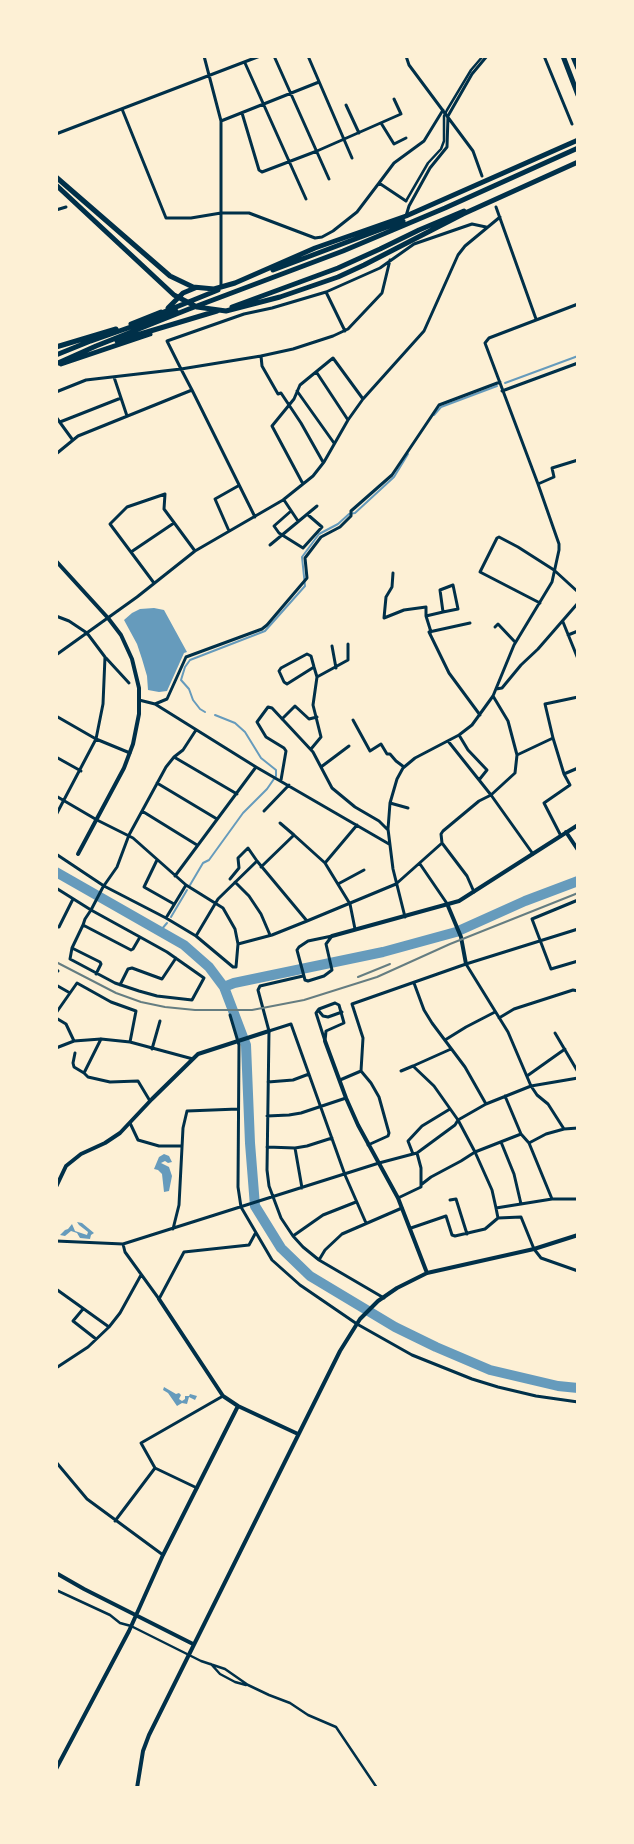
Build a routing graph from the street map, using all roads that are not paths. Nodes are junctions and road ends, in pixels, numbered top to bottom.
1 (204, 56) edge
2 (260, 56) edge
3 (274, 56) edge
4 (308, 56) edge
5 (406, 56) edge
6 (483, 56) edge
7 (488, 56) edge
8 (544, 56) edge
9 (563, 56) edge
10 (573, 56) edge
11 (245, 62) junction
12 (578, 68) edge
13 (208, 75) junction
14 (319, 82) junction
15 (291, 94) junction
16 (578, 96) edge
17 (394, 100) dead end
18 (263, 105) junction
19 (346, 105) dead end
20 (122, 109) junction
21 (242, 113) junction
22 (445, 113) junction
23 (220, 121) junction
24 (381, 123) junction
25 (572, 124) dead end
26 (359, 133) junction
27 (56, 134) edge
28 (406, 138) dead end
29 (344, 139) junction
30 (578, 140) edge
31 (578, 146) edge
32 (317, 151) junction
33 (352, 158) dead end
34 (289, 161) junction
35 (578, 162) edge
36 (482, 176) dead end
37 (56, 177) edge
38 (329, 179) dead end
39 (379, 183) junction
40 (56, 185) edge
41 (452, 197) junction
42 (306, 199) dead end
43 (406, 202) joint
44 (488, 203) junction
45 (66, 207) dead end
46 (496, 207) dead end
47 (56, 210) edge
48 (221, 213) junction
49 (406, 216) junction
50 (500, 217) junction
51 (486, 227) junction
52 (390, 259) junction
53 (165, 287) junction
54 (198, 288) junction
55 (221, 288) junction
56 (326, 292) junction
57 (179, 298) junction
58 (578, 304) edge
59 (197, 307) junction
60 (168, 308) junction
61 (536, 319) junction
62 (345, 330) junction
63 (91, 341) junction
64 (56, 347) edge
65 (56, 355) edge
66 (261, 356) junction
67 (578, 363) edge
68 (57, 364) edge
69 (181, 369) junction
70 (316, 373) junction
71 (114, 377) junction
72 (500, 382) junction
73 (192, 390) junction
74 (297, 391) junction
75 (502, 391) junction
76 (56, 392) edge
77 (121, 398) junction
78 (363, 399) junction
79 (288, 406) junction
80 (56, 416) edge
81 (128, 416) junction
82 (348, 420) junction
83 (60, 422) junction
84 (72, 440) junction
85 (334, 444) junction
86 (56, 454) edge
87 (578, 460) edge
88 (324, 462) junction
89 (304, 484) junction
90 (538, 484) junction
91 (238, 486) junction
92 (284, 500) junction
93 (317, 506) dead end
94 (291, 511) junction
95 (307, 514) junction
96 (255, 518) junction
97 (298, 521) junction
98 (174, 522) junction
99 (229, 531) junction
100 (324, 531) junction
101 (282, 535) junction
102 (270, 545) dead end
103 (195, 551) junction
104 (131, 552) junction
105 (56, 561) edge
106 (554, 570) junction
107 (393, 573) dead end
108 (154, 583) junction
109 (578, 592) edge
110 (578, 603) edge
111 (540, 604) junction
112 (443, 612) junction
113 (56, 616) edge
114 (426, 616) junction
115 (108, 618) junction
116 (563, 621) junction
117 (470, 623) dead end
118 (495, 627) dead end
119 (578, 631) edge
120 (431, 632) junction
121 (87, 633) junction
122 (568, 635) junction
123 (515, 642) junction
124 (348, 644) dead end
125 (332, 646) dead end
126 (56, 655) edge
127 (105, 657) junction
128 (578, 659) edge
129 (314, 667) junction
130 (336, 668) junction
131 (317, 677) junction
132 (129, 683) dead end
133 (496, 689) junction
134 (493, 696) junction
135 (578, 697) edge
136 (140, 700) junction
137 (155, 704) junction
138 (480, 715) junction
139 (56, 716) edge
140 (317, 717) junction
141 (282, 719) junction
142 (352, 720) dead end
143 (196, 730) junction
144 (459, 735) junction
145 (553, 738) junction
146 (96, 739) junction
147 (448, 741) junction
148 (349, 746) dead end
149 (311, 749) junction
150 (130, 753) junction
151 (517, 755) junction
152 (174, 756) junction
153 (56, 757) edge
154 (321, 766) junction
155 (256, 767) junction
156 (404, 767) junction
157 (578, 768) edge
158 (81, 771) junction
159 (564, 774) junction
160 (277, 778) junction
161 (479, 780) junction
162 (156, 783) junction
163 (288, 785) junction
164 (237, 794) junction
165 (490, 795) junction
166 (56, 796) edge
167 (64, 800) junction
168 (390, 803) junction
169 (408, 808) dead end
170 (142, 811) junction
171 (264, 811) dead end
172 (56, 815) edge
173 (217, 819) junction
174 (97, 820) junction
175 (280, 823) dead end
176 (357, 825) junction
177 (578, 825) edge
178 (388, 829) junction
179 (566, 832) junction
180 (294, 835) junction
181 (129, 836) junction
182 (561, 836) junction
183 (442, 843) junction
184 (389, 844) junction
185 (197, 845) junction
186 (578, 850) edge
187 (56, 854) edge
188 (78, 854) dead end
189 (533, 854) junction
190 (157, 860) junction
191 (257, 862) junction
192 (325, 863) junction
193 (420, 864) junction
194 (262, 867) junction
195 (364, 870) dead end
196 (175, 876) junction
197 (230, 879) dead end
198 (235, 882) junction
199 (338, 884) junction
200 (396, 884) junction
201 (186, 885) junction
202 (104, 887) junction
203 (56, 888) edge
204 (474, 892) junction
205 (73, 899) junction
206 (578, 900) edge
207 (215, 903) junction
208 (174, 904) junction
209 (350, 904) junction
210 (448, 906) junction
211 (92, 908) junction
212 (405, 916) junction
213 (166, 918) junction
214 (307, 921) junction
215 (83, 925) junction
216 (56, 927) edge
217 (355, 929) junction
218 (578, 930) edge
219 (270, 935) junction
220 (196, 936) junction
221 (332, 936) junction
222 (140, 937) junction
223 (317, 939) junction
224 (540, 941) junction
225 (238, 944) junction
226 (326, 944) junction
227 (72, 948) junction
228 (176, 958) junction
229 (578, 961) edge
230 (466, 964) junction
231 (96, 974) junction
232 (303, 976) junction
233 (414, 983) junction
234 (56, 985) edge
235 (120, 985) junction
236 (578, 991) edge
237 (70, 993) junction
238 (318, 1010) junction
239 (342, 1012) junction
240 (496, 1012) junction
241 (56, 1013) edge
242 (230, 1016) dead end
243 (56, 1018) edge
244 (499, 1018) junction
245 (160, 1021) dead end
246 (320, 1028) junction
247 (270, 1031) junction
248 (326, 1031) junction
249 (555, 1033) dead end
250 (102, 1039) junction
251 (238, 1040) junction
252 (445, 1040) junction
253 (74, 1041) junction
254 (325, 1041) junction
255 (130, 1042) junction
256 (56, 1048) edge
257 (565, 1048) junction
258 (152, 1049) junction
259 (451, 1049) junction
260 (75, 1053) dead end
261 (193, 1059) junction
262 (413, 1066) junction
263 (361, 1071) junction
264 (400, 1071) dead end
265 (578, 1072) edge
266 (84, 1073) junction
267 (309, 1074) junction
268 (527, 1076) junction
269 (578, 1078) edge
270 (340, 1080) junction
271 (268, 1082) junction
272 (531, 1086) junction
273 (505, 1096) junction
274 (346, 1098) junction
275 (150, 1101) junction
276 (486, 1104) junction
277 (321, 1106) junction
278 (238, 1109) junction
279 (450, 1109) junction
280 (267, 1116) junction
281 (458, 1120) junction
282 (130, 1123) junction
283 (564, 1129) junction
284 (578, 1129) edge
285 (521, 1134) junction
286 (332, 1138) junction
287 (501, 1142) junction
288 (529, 1143) junction
289 (368, 1144) junction
290 (182, 1146) junction
291 (267, 1147) junction
292 (295, 1148) junction
293 (475, 1152) junction
294 (418, 1153) junction
295 (413, 1154) junction
296 (379, 1163) junction
297 (345, 1175) junction
298 (422, 1184) junction
299 (56, 1187) edge
300 (302, 1188) junction
301 (272, 1197) junction
302 (398, 1198) junction
303 (552, 1199) junction
304 (578, 1199) edge
305 (450, 1200) dead end
306 (356, 1202) junction
307 (521, 1204) junction
308 (242, 1207) junction
309 (402, 1208) junction
310 (496, 1208) junction
311 (498, 1218) junction
312 (366, 1223) junction
313 (411, 1228) junction
314 (173, 1229) junction
315 (255, 1234) junction
316 (468, 1234) junction
317 (578, 1235) edge
318 (294, 1236) junction
319 (56, 1241) edge
320 (123, 1244) junction
321 (534, 1248) junction
322 (319, 1260) junction
323 (578, 1271) edge
324 (427, 1273) junction
325 (141, 1275) junction
326 (56, 1289) edge
327 (384, 1298) junction
328 (159, 1299) junction
329 (83, 1309) junction
330 (356, 1324) junction
331 (109, 1327) junction
332 (96, 1339) junction
333 (56, 1368) edge
334 (223, 1396) junction
335 (578, 1402) edge
336 (238, 1406) junction
337 (298, 1434) junction
338 (56, 1462) edge
339 (155, 1468) junction
340 (197, 1488) junction
341 (115, 1521) junction
342 (163, 1556) junction
343 (56, 1572) edge
344 (56, 1590) edge
345 (136, 1614) junction
346 (131, 1626) junction
347 (194, 1644) junction
348 (188, 1654) junction
349 (210, 1664) junction
350 (248, 1685) junction
351 (56, 1769) edge
352 (137, 1788) edge
353 (377, 1788) edge

1 - 13 street
2 - 11 street
3 - 15 street
4 - 14 street
5 - 22 street
6 - 22 street
7 - 22 street
8 - 25 street
9 - 16 main road
10 - 12 highway
11 - 13 street
11 - 18 street
13 - 20 street
13 - 23 street
14 - 15 street
14 - 29 street
15 - 18 street
15 - 32 street
17 - 24 street
18 - 21 street
18 - 34 street
19 - 26 street
20 - 27 street
20 - 48 street
21 - 23 street
21 - 34 street
22 - 36 street
22 - 39 street
22 - 43 street
22 - 49 street
23 - 48 street
24 - 26 street
24 - 28 street
26 - 29 street
29 - 32 street
29 - 33 street
30 - 41 main road
31 - 63 main road
31 - 68 main road
32 - 34 street
32 - 38 street
34 - 42 street
35 - 44 main road
37 - 54 main road
39 - 43 street
39 - 48 street
40 - 53 main road
41 - 49 main road
41 - 63 main road
44 - 59 main road
44 - 68 main road
45 - 47 street
46 - 50 street
48 - 55 street
49 - 55 main road
50 - 51 street
50 - 61 street
51 - 52 street
51 - 78 street
52 - 56 street
52 - 62 street
53 - 57 main road
53 - 60 main road
54 - 55 main road
54 - 57 main road
56 - 62 street
56 - 69 street
57 - 59 main road
57 - 60 main road
58 - 61 street
59 - 68 main road
60 - 64 main road
61 - 72 street
62 - 66 street
63 - 65 main road
66 - 69 street
66 - 79 street
67 - 75 street
69 - 71 street
69 - 73 street
70 - 74 street
70 - 78 street
70 - 82 street
71 - 76 street
71 - 77 street
72 - 75 street
72 - 100 street
73 - 81 street
73 - 91 street
74 - 79 street
74 - 85 street
75 - 90 street
77 - 81 street
77 - 83 street
78 - 82 street
79 - 88 street
79 - 89 street
80 - 83 street
81 - 84 street
82 - 85 street
83 - 84 street
84 - 86 street
85 - 88 street
87 - 90 street
88 - 89 street
89 - 92 street
90 - 106 street
91 - 96 street
91 - 99 street
92 - 94 street
92 - 96 street
93 - 95 street
94 - 97 street
94 - 101 street
95 - 97 street
95 - 100 street
96 - 99 street
97 - 101 street
98 - 103 street
98 - 104 street
98 - 104 street
99 - 103 street
100 - 101 street
100 - 137 street
101 - 102 street
103 - 108 street
104 - 108 street
105 - 115 street
106 - 109 street
106 - 111 street
106 - 111 street
107 - 114 street
108 - 115 street
110 - 116 street
111 - 123 street
112 - 112 street
112 - 114 street
113 - 121 street
114 - 120 street
115 - 121 street
115 - 136 street
116 - 122 street
116 - 133 street
117 - 120 street
118 - 123 street
119 - 122 street
120 - 138 street
121 - 126 street
121 - 127 street
122 - 128 street
123 - 133 street
124 - 130 street
125 - 130 street
127 - 132 street
127 - 146 street
129 - 129 street
129 - 131 street
130 - 131 street
131 - 140 street
133 - 134 street
134 - 138 street
134 - 151 street
135 - 145 street
136 - 137 street
136 - 150 street
137 - 143 street
138 - 144 street
139 - 146 street
140 - 141 street
140 - 149 street
141 - 149 street
141 - 160 street
142 - 156 street
143 - 152 street
143 - 155 street
144 - 147 street
144 - 161 street
145 - 151 street
145 - 159 street
146 - 150 street
146 - 158 street
147 - 156 street
147 - 161 street
148 - 154 street
149 - 154 street
150 - 174 street
151 - 165 street
152 - 162 street
152 - 164 street
153 - 158 street
154 - 178 street
155 - 160 street
155 - 164 street
156 - 168 street
157 - 159 street
158 - 167 street
159 - 182 street
160 - 163 street
161 - 165 street
162 - 170 street
162 - 173 street
163 - 171 street
163 - 176 street
164 - 173 street
165 - 183 street
165 - 189 street
166 - 167 street
167 - 172 street
167 - 174 street
168 - 169 street
168 - 178 street
170 - 181 street
170 - 185 street
173 - 185 street
174 - 181 street
174 - 188 street
175 - 180 street
176 - 184 street
176 - 192 street
177 - 179 street
178 - 184 street
179 - 182 street
179 - 186 street
180 - 192 street
180 - 194 street
181 - 190 street
181 - 202 street
182 - 189 street
183 - 193 street
183 - 204 street
184 - 200 street
185 - 196 street
187 - 202 street
189 - 204 street
190 - 196 street
190 - 208 street
191 - 194 street
191 - 197 street
191 - 198 street
192 - 199 street
193 - 200 street
193 - 210 street
194 - 214 street
195 - 199 street
196 - 201 street
198 - 207 street
198 - 219 street
199 - 209 street
200 - 209 street
200 - 212 street
201 - 207 street
201 - 208 street
202 - 211 street
202 - 213 street
203 - 205 street
204 - 210 street
205 - 211 street
205 - 216 street
206 - 224 street
207 - 220 street
207 - 225 street
208 - 213 street
209 - 214 street
209 - 217 street
210 - 212 street
210 - 230 street
211 - 215 street
211 - 222 street
212 - 217 street
213 - 220 street
214 - 219 street
215 - 222 street
215 - 227 street
217 - 221 street
218 - 224 street
219 - 225 street
220 - 225 street
221 - 223 street
221 - 226 street
222 - 228 street
223 - 226 street
223 - 232 street
224 - 229 street
224 - 230 street
226 - 232 street
227 - 231 street
227 - 231 street
228 - 235 street
228 - 235 street
230 - 233 street
230 - 240 street
231 - 235 street
232 - 247 street
233 - 252 street
233 - 263 street
234 - 237 street
236 - 244 street
237 - 241 street
237 - 255 street
238 - 239 street
238 - 239 street
238 - 246 street
239 - 248 street
240 - 244 street
240 - 252 street
242 - 251 street
243 - 253 street
244 - 268 street
245 - 258 street
246 - 248 street
246 - 254 street
247 - 251 street
247 - 267 street
247 - 271 street
248 - 254 street
249 - 257 street
250 - 253 street
250 - 255 street
250 - 266 street
251 - 261 street
251 - 278 street
252 - 259 street
253 - 256 street
254 - 270 street
255 - 258 street
257 - 265 street
257 - 268 street
258 - 261 street
259 - 262 street
259 - 276 street
260 - 266 street
261 - 275 street
262 - 264 street
262 - 279 street
263 - 270 street
263 - 289 street
266 - 275 street
267 - 271 street
267 - 277 street
268 - 272 street
269 - 272 street
270 - 274 street
271 - 280 street
272 - 273 street
272 - 283 street
273 - 276 street
273 - 285 street
274 - 277 street
274 - 289 street
275 - 282 street
276 - 281 street
277 - 280 street
277 - 286 street
278 - 290 street
278 - 308 street
279 - 281 street
279 - 295 street
280 - 291 street
281 - 293 street
281 - 294 street
282 - 290 street
282 - 299 street
283 - 284 street
283 - 288 street
285 - 287 street
285 - 288 street
286 - 292 street
286 - 297 street
287 - 293 street
287 - 307 street
288 - 303 street
289 - 296 street
290 - 314 street
291 - 292 street
291 - 301 street
292 - 300 street
293 - 298 street
293 - 310 street
294 - 295 street
294 - 298 street
295 - 296 street
296 - 297 street
296 - 302 street
297 - 300 street
297 - 306 street
298 - 302 street
300 - 301 street
301 - 308 street
301 - 318 street
302 - 309 street
303 - 304 street
303 - 307 street
305 - 316 street
306 - 312 street
306 - 318 street
307 - 310 street
308 - 314 street
308 - 315 street
309 - 312 street
309 - 313 street
310 - 311 street
311 - 316 street
311 - 321 street
312 - 322 street
313 - 316 street
313 - 324 street
314 - 320 street
315 - 328 street
315 - 330 street
317 - 321 street
318 - 322 street
319 - 320 street
320 - 325 street
321 - 323 street
321 - 324 street
322 - 327 street
324 - 327 street
325 - 328 street
325 - 331 street
326 - 329 street
327 - 330 street
328 - 334 street
329 - 331 street
329 - 332 street
330 - 335 street
330 - 337 street
331 - 332 street
332 - 333 street
334 - 336 street
334 - 339 street
336 - 337 street
336 - 340 street
337 - 347 street
338 - 341 street
339 - 340 street
339 - 341 street
340 - 342 street
341 - 342 street
342 - 345 street
343 - 345 street
344 - 346 street
345 - 346 street
345 - 347 street
346 - 348 street
346 - 351 street
347 - 348 street
348 - 349 street
348 - 352 street
349 - 350 street
349 - 350 street
350 - 353 street

